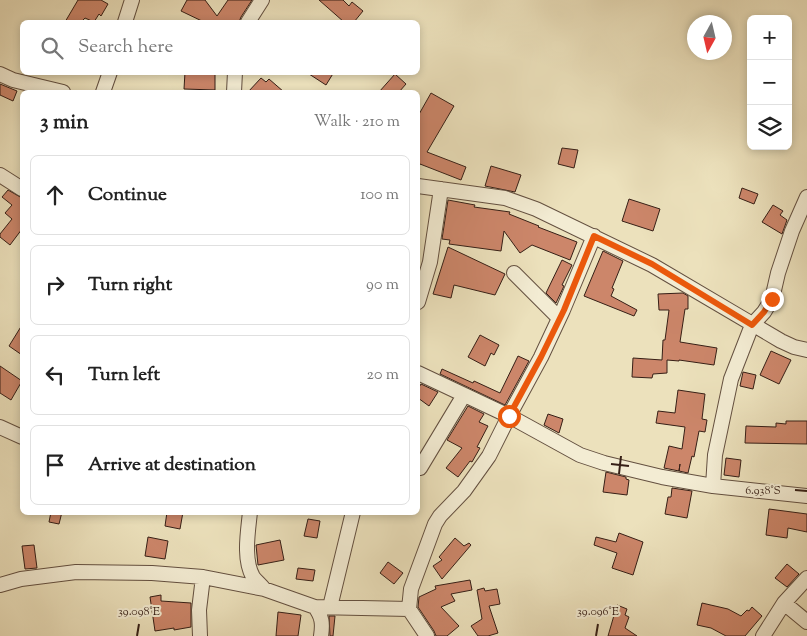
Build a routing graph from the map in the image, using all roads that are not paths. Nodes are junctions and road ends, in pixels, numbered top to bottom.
1 (132, 0) edge
2 (262, 0) edge
3 (126, 20) edge
4 (249, 20) edge
5 (0, 74) edge
6 (109, 75) edge
7 (235, 75) edge
8 (55, 90) edge
9 (104, 90) edge
10 (234, 90) edge
11 (0, 175) edge
12 (420, 186) edge
13 (20, 188) edge
14 (441, 189) junction
15 (807, 197) edge
16 (594, 236) junction
17 (514, 273) dead end
18 (420, 295) edge
19 (559, 318) junction
20 (752, 325) junction
21 (807, 350) edge
22 (420, 374) edge
23 (464, 395) junction
24 (509, 416) junction
25 (0, 428) edge
26 (20, 436) edge
27 (420, 468) dead end
28 (713, 486) junction
29 (807, 496) edge
30 (250, 515) edge
31 (352, 515) edge
32 (203, 577) junction
33 (807, 578) edge
34 (0, 585) edge
35 (264, 589) junction
36 (784, 603) junction
37 (315, 606) junction
38 (330, 607) junction
39 (409, 609) junction
40 (807, 622) edge
41 (200, 636) edge
42 (321, 636) edge
43 (427, 636) edge
44 (763, 636) edge

1 - 3 street
2 - 4 street
5 - 8 street
6 - 9 street
7 - 10 street
11 - 13 street
12 - 14 street
14 - 16 street
14 - 18 street
15 - 20 street
16 - 19 street
16 - 20 street
17 - 19 street
19 - 24 street
20 - 21 street
20 - 28 street
22 - 23 street
23 - 24 street
23 - 27 street
24 - 28 street
24 - 39 street
25 - 26 street
28 - 29 street
30 - 35 street
31 - 38 street
32 - 34 street
32 - 35 street
32 - 41 street
33 - 36 street
35 - 37 street
36 - 40 street
36 - 44 street
37 - 38 street
37 - 42 street
38 - 39 street
39 - 43 street

